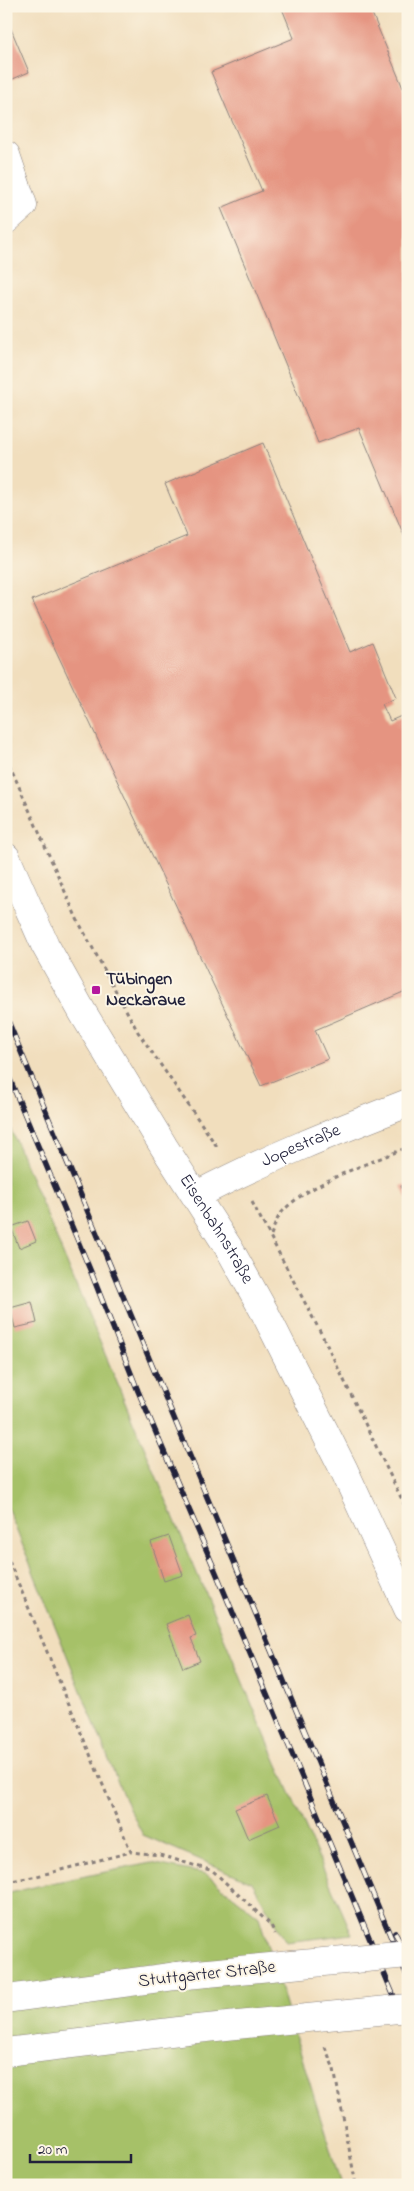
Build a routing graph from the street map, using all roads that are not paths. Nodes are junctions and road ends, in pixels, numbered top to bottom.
1 (6, 156) edge
2 (6, 220) edge
3 (6, 857) edge
4 (408, 1103) edge
5 (197, 1195) junction
6 (408, 1609) edge
7 (408, 1954) edge
8 (6, 1999) edge
9 (408, 2008) edge
10 (6, 2052) edge

1 - 2 street
3 - 5 street, Eisenbahnstraße
4 - 5 street, Jopestraße
5 - 6 street, Eisenbahnstraße
7 - 8 street, Stuttgarter Straße, bridge
9 - 10 street, bridge

